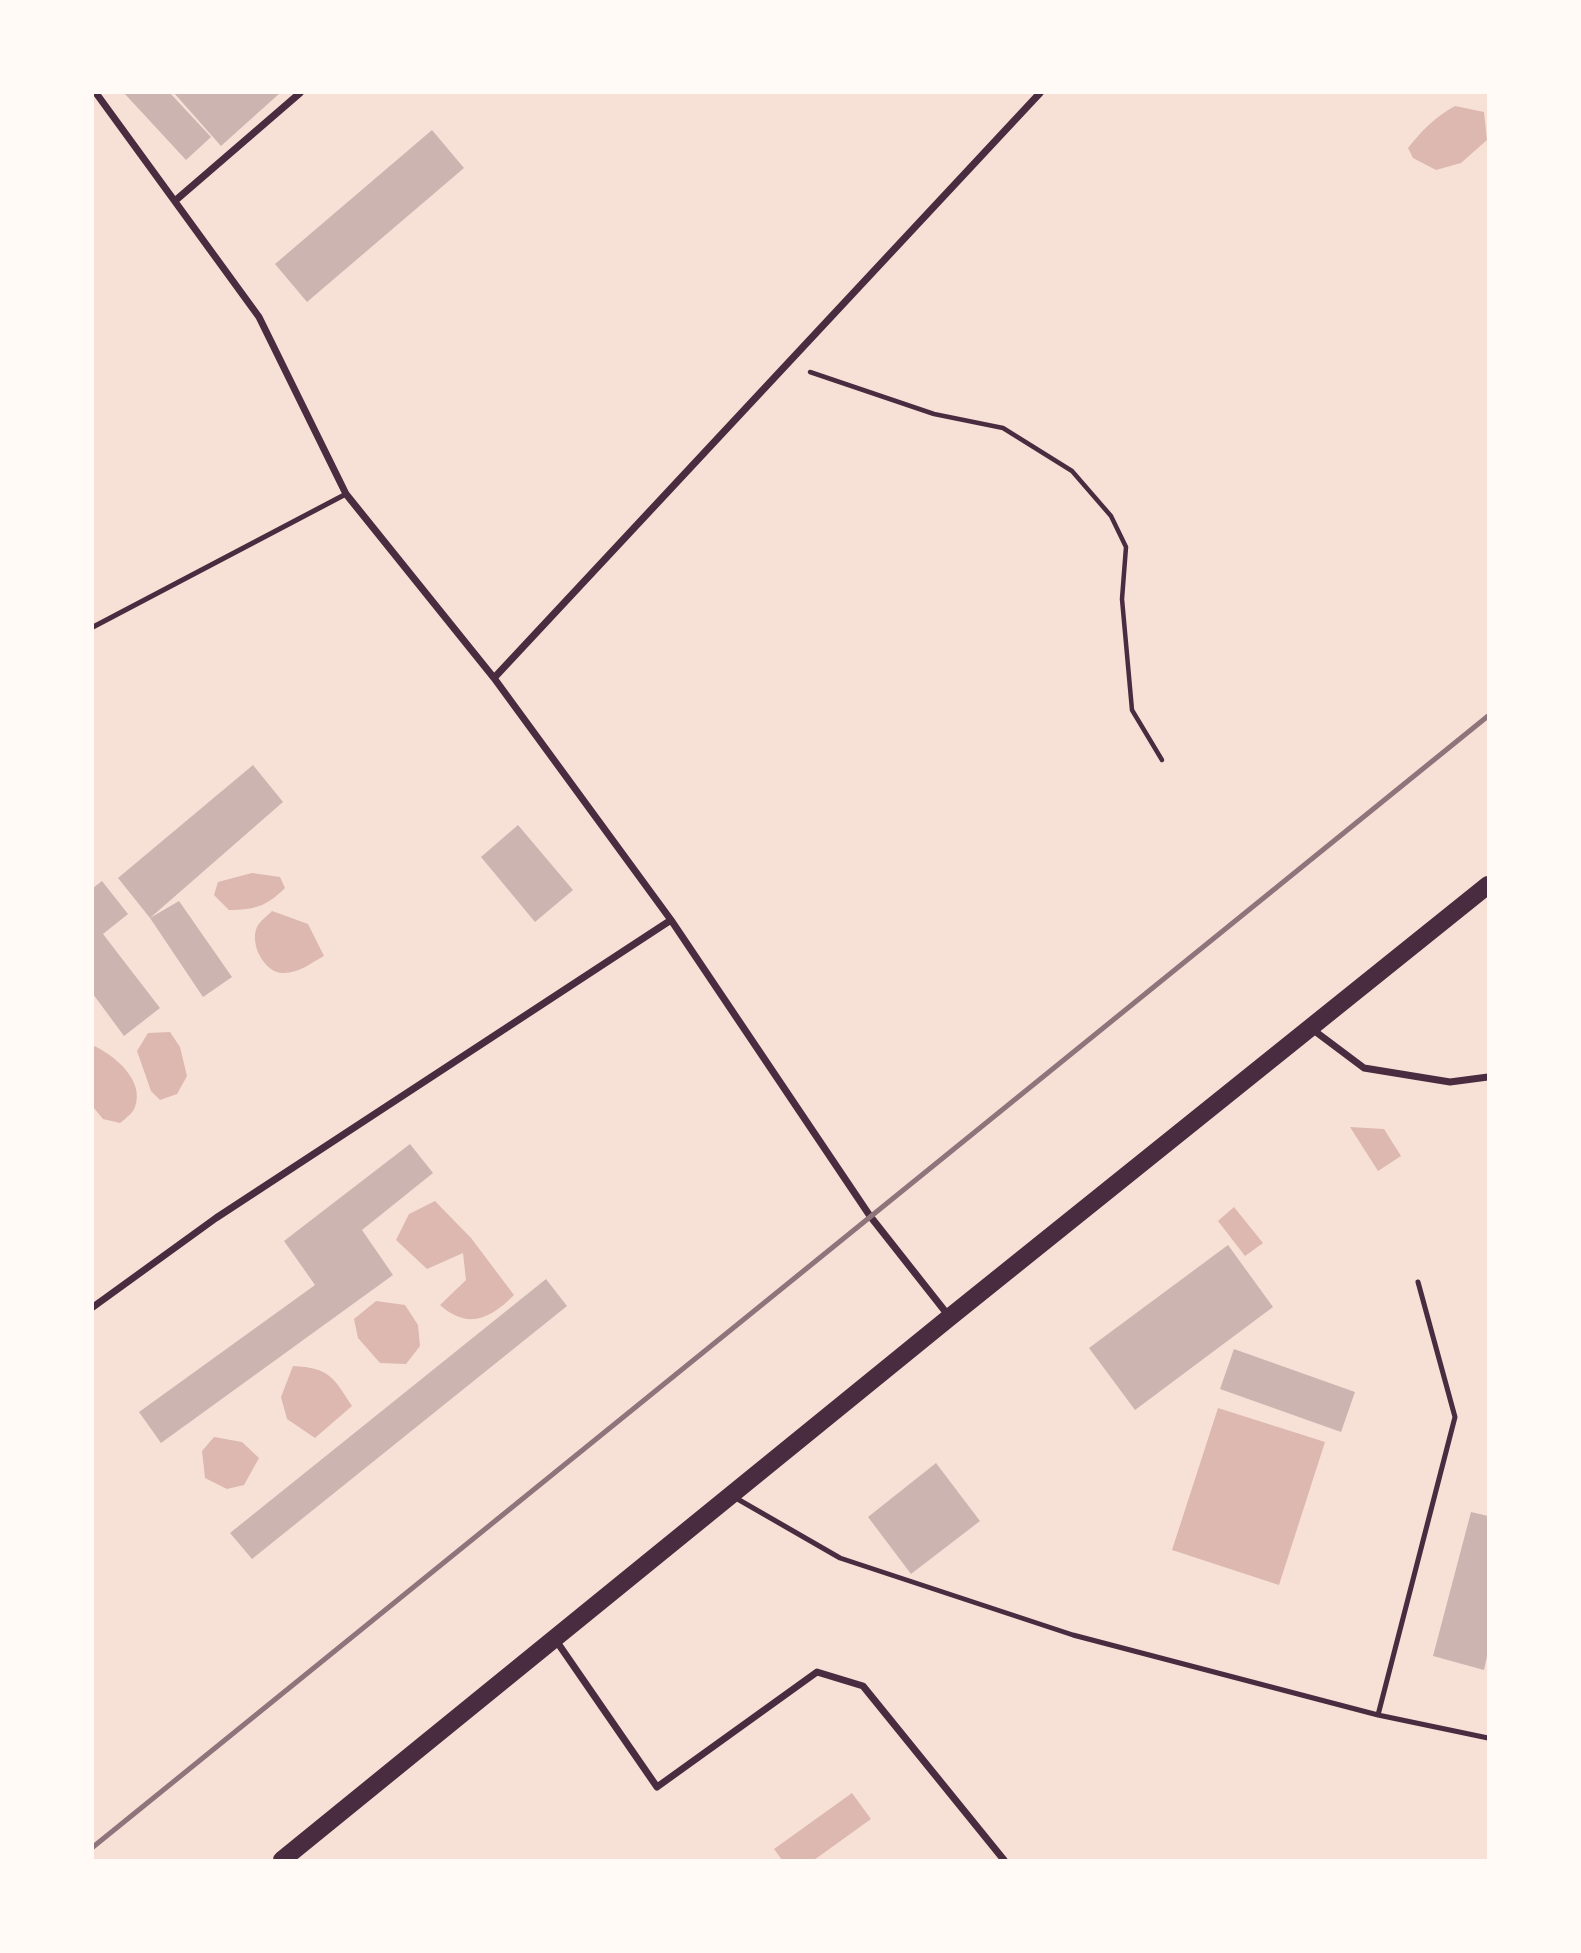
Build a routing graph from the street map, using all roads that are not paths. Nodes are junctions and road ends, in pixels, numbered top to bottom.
1 (96, 93) edge
2 (300, 93) edge
3 (1040, 93) edge
4 (176, 200) junction
5 (346, 494) junction
6 (93, 627) edge
7 (495, 678) junction
8 (1488, 885) edge
9 (671, 920) junction
10 (1312, 1029) junction
11 (1488, 1077) edge
12 (1418, 1282) dead end
13 (93, 1307) edge
14 (950, 1317) junction
15 (731, 1495) junction
16 (554, 1639) junction
17 (1378, 1715) junction
18 (1488, 1738) edge
19 (282, 1860) edge
20 (1004, 1860) edge

1 - 4 street
2 - 4 street
3 - 7 street
4 - 5 street
5 - 6 lane
5 - 7 street
7 - 9 street
8 - 10 main road
9 - 13 street
9 - 14 street
10 - 11 street
10 - 14 main road
12 - 17 lane
14 - 15 main road
15 - 16 main road
15 - 17 lane
16 - 19 main road
16 - 20 street
17 - 18 lane

